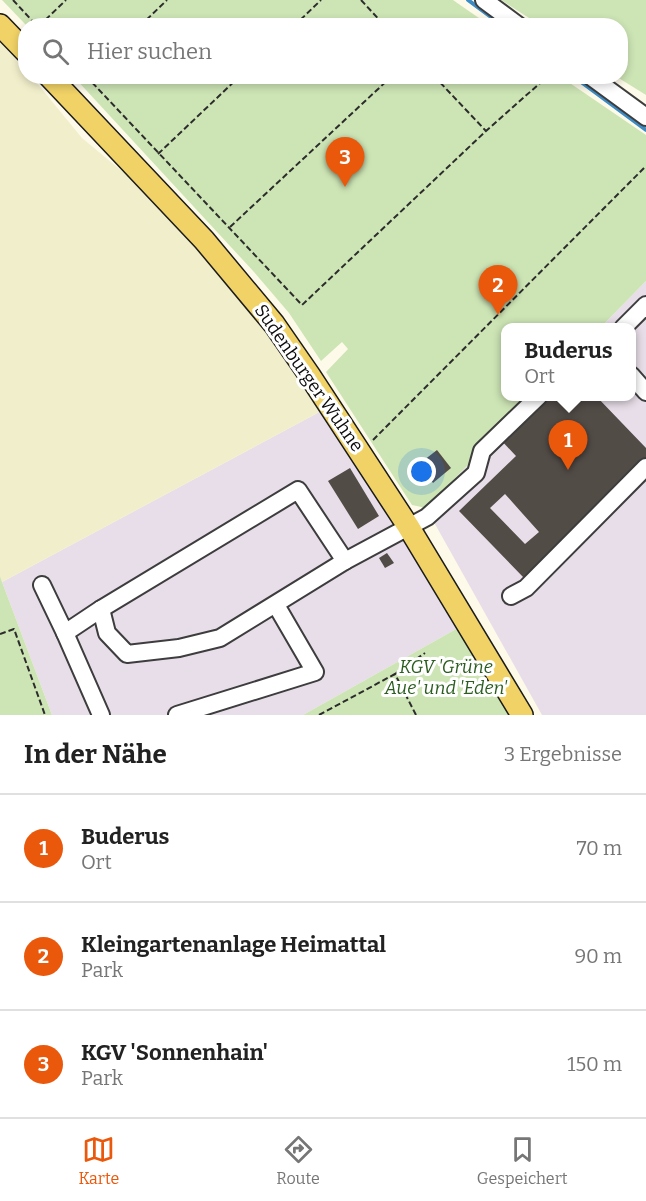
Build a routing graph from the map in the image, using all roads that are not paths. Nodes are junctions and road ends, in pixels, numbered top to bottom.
1 (484, 0) edge
2 (508, 18) edge
3 (0, 25) edge
4 (18, 44) edge
5 (57, 84) edge
6 (601, 84) edge
7 (646, 117) edge
8 (646, 306) edge
9 (627, 323) edge
10 (636, 381) edge
11 (646, 392) edge
12 (534, 401) edge
13 (646, 467) edge
14 (408, 526) junction
15 (345, 561) junction
16 (42, 585) dead end
17 (511, 597) dead end
18 (276, 605) junction
19 (101, 609) junction
20 (65, 633) junction
21 (101, 715) edge
22 (177, 715) edge
23 (522, 715) edge

1 - 2 street
3 - 4 main road
5 - 14 main road, Sudenburger Wuhne
6 - 7 street
8 - 9 street
10 - 11 street
12 - 14 street
13 - 17 street
14 - 15 street
14 - 23 main road, Sudenburger Wuhne
15 - 18 street
15 - 19 street
16 - 20 street
18 - 19 street
18 - 22 street
19 - 20 street
20 - 21 street

